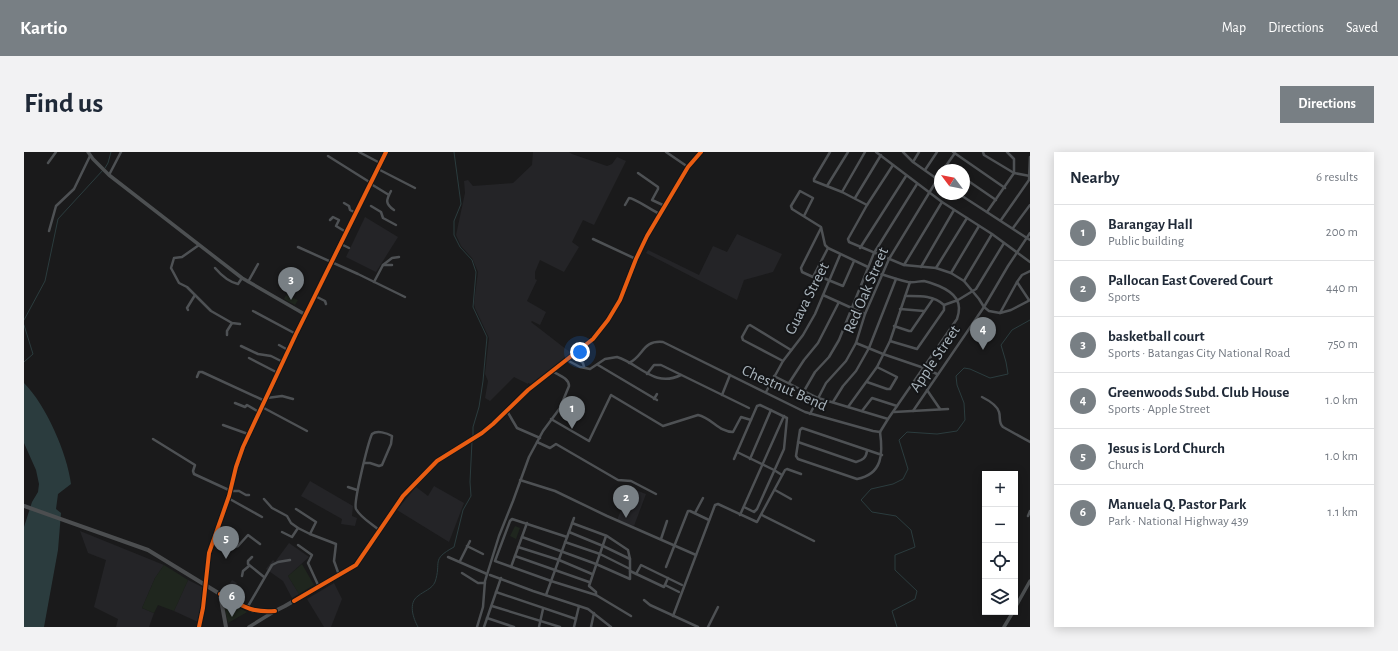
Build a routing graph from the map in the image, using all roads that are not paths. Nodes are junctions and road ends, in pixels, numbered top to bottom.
1 (56, 152) edge
2 (121, 152) edge
3 (359, 152) edge
4 (386, 152) edge
5 (666, 152) edge
6 (701, 152) edge
7 (830, 152) edge
8 (848, 152) edge
9 (866, 152) edge
10 (876, 152) edge
11 (903, 152) edge
12 (919, 152) edge
13 (937, 152) edge
14 (983, 152) edge
15 (1007, 152) edge
16 (954, 153) edge
17 (89, 154) edge
18 (881, 155) junction
19 (328, 156) dead end
20 (1030, 157) edge
21 (913, 162) junction
22 (48, 163) dead end
23 (380, 163) junction
24 (947, 164) edge
25 (893, 165) junction
26 (688, 167) junction
27 (378, 169) junction
28 (925, 170) junction
29 (638, 173) dead end
30 (1014, 173) junction
31 (110, 175) junction
32 (906, 176) junction
33 (1030, 176) edge
34 (934, 177) edge
35 (970, 182) edge
36 (371, 184) junction
37 (917, 184) junction
38 (827, 186) junction
39 (934, 187) edge
40 (414, 188) dead end
41 (1005, 188) junction
42 (392, 191) dead end
43 (842, 192) junction
44 (929, 193) junction
45 (389, 195) junction
46 (855, 198) junction
47 (968, 200) edge
48 (996, 200) junction
49 (942, 202) junction
50 (344, 203) dead end
51 (625, 205) dead end
52 (867, 205) junction
53 (1030, 205) edge
54 (371, 206) dead end
55 (665, 206) junction
56 (394, 210) dead end
57 (954, 210) junction
58 (987, 212) junction
59 (356, 213) junction
60 (660, 214) junction
61 (804, 216) junction
62 (967, 218) junction
63 (330, 220) dead end
64 (1001, 220) junction
65 (396, 225) dead end
66 (979, 226) junction
67 (821, 227) junction
68 (1013, 228) junction
69 (49, 231) dead end
70 (1030, 232) edge
71 (346, 233) junction
72 (992, 234) junction
73 (1026, 237) junction
74 (593, 239) dead end
75 (1030, 240) edge
76 (1004, 243) junction
77 (199, 244) junction
78 (341, 244) junction
79 (298, 248) dead end
80 (349, 248) dead end
81 (828, 248) junction
82 (860, 248) junction
83 (1017, 251) junction
84 (874, 253) junction
85 (840, 255) junction
86 (399, 257) dead end
87 (636, 259) junction
88 (888, 259) junction
89 (854, 261) junction
90 (332, 262) junction
91 (1030, 262) edge
92 (258, 264) dead end
93 (392, 265) dead end
94 (904, 265) junction
95 (383, 266) junction
96 (868, 267) junction
97 (920, 267) junction
98 (216, 268) dead end
99 (936, 268) junction
100 (1030, 271) edge
101 (951, 273) junction
102 (881, 274) junction
103 (813, 277) junction
104 (242, 278) junction
105 (896, 279) junction
106 (830, 280) junction
107 (964, 281) junction
108 (248, 282) junction
109 (374, 282) junction
110 (910, 282) junction
111 (1017, 282) junction
112 (973, 291) junction
113 (195, 295) junction
114 (823, 295) junction
115 (315, 296) junction
116 (905, 296) junction
117 (404, 297) dead end
118 (933, 299) junction
119 (958, 300) junction
120 (1030, 300) edge
121 (839, 302) junction
122 (326, 304) dead end
123 (944, 305) junction
124 (852, 307) junction
125 (984, 308) junction
126 (900, 309) junction
127 (188, 310) dead end
128 (253, 311) dead end
129 (925, 311) junction
130 (1000, 313) junction
131 (306, 314) junction
132 (865, 314) junction
133 (232, 323) junction
134 (240, 324) dead end
135 (894, 326) junction
136 (296, 334) junction
137 (227, 336) dead end
138 (890, 340) junction
139 (856, 343) junction
140 (279, 345) dead end
141 (241, 346) dead end
142 (869, 348) junction
143 (288, 350) junction
144 (791, 350) junction
145 (883, 354) junction
146 (572, 356) junction
147 (249, 358) dead end
148 (567, 360) junction
149 (783, 361) junction
150 (283, 362) junction
151 (629, 363) junction
152 (598, 365) junction
153 (584, 367) junction
154 (877, 367) junction
155 (924, 368) junction
156 (552, 371) junction
157 (278, 373) junction
158 (647, 374) junction
159 (937, 374) junction
160 (681, 375) junction
161 (730, 376) junction
162 (774, 376) junction
163 (197, 377) dead end
164 (867, 382) junction
165 (789, 383) junction
166 (927, 390) junction
167 (804, 391) junction
168 (766, 392) junction
169 (656, 394) dead end
170 (722, 395) junction
171 (982, 396) dead end
172 (818, 398) junction
173 (265, 399) junction
174 (293, 399) dead end
175 (833, 402) junction
176 (235, 403) dead end
177 (897, 406) junction
178 (262, 407) junction
179 (848, 407) junction
180 (749, 408) dead end
181 (940, 409) junction
182 (948, 409) dead end
183 (771, 410) junction
184 (507, 411) junction
185 (862, 411) junction
186 (913, 411) junction
187 (259, 412) junction
188 (893, 412) junction
189 (810, 414) junction
190 (784, 416) junction
191 (551, 419) junction
192 (888, 419) junction
193 (751, 420) junction
194 (222, 425) dead end
195 (307, 431) dead end
196 (880, 432) junction
197 (248, 434) junction
198 (153, 438) dead end
199 (540, 438) junction
200 (537, 442) junction
201 (798, 442) junction
202 (1030, 442) edge
203 (867, 451) junction
204 (737, 452) junction
205 (882, 455) junction
206 (734, 459) dead end
207 (750, 459) junction
208 (365, 463) junction
209 (763, 465) junction
210 (774, 470) junction
211 (801, 474) dead end
212 (782, 475) junction
213 (520, 480) junction
214 (348, 487) dead end
215 (231, 490) junction
216 (357, 490) junction
217 (775, 490) junction
218 (656, 494) dead end
219 (249, 495) dead end
220 (228, 498) junction
221 (703, 498) dead end
222 (791, 498) dead end
223 (264, 499) dead end
224 (25, 507) edge
225 (744, 507) junction
226 (296, 509) dead end
227 (1030, 511) edge
228 (695, 513) junction
229 (740, 514) junction
230 (762, 515) junction
231 (1028, 516) dead end
232 (262, 517) dead end
233 (574, 518) dead end
234 (709, 520) junction
235 (667, 521) dead end
236 (527, 523) junction
237 (572, 523) junction
238 (298, 528) junction
239 (379, 530) junction
240 (217, 531) junction
241 (282, 532) dead end
242 (569, 532) junction
243 (310, 534) junction
244 (606, 536) junction
245 (522, 537) junction
246 (567, 537) junction
247 (661, 539) junction
248 (470, 541) dead end
249 (814, 541) dead end
250 (566, 542) junction
251 (260, 544) dead end
252 (298, 544) dead end
253 (674, 545) junction
254 (467, 546) junction
255 (603, 546) junction
256 (518, 547) junction
257 (562, 551) junction
258 (483, 554) dead end
259 (600, 554) junction
260 (696, 555) junction
261 (515, 556) junction
262 (252, 557) dead end
263 (448, 557) dead end
264 (630, 559) junction
265 (290, 560) dead end
266 (559, 560) junction
267 (460, 561) junction
268 (596, 564) junction
269 (249, 566) junction
270 (511, 567) junction
271 (666, 568) dead end
272 (555, 570) junction
273 (630, 570) junction
274 (462, 574) dead end
275 (488, 574) junction
276 (592, 574) junction
277 (636, 574) junction
278 (242, 576) dead end
279 (339, 576) junction
280 (264, 577) junction
281 (501, 578) junction
282 (668, 578) junction
283 (551, 581) junction
284 (1030, 581) edge
285 (589, 582) junction
286 (485, 583) junction
287 (205, 584) junction
288 (665, 585) junction
289 (682, 585) dead end
290 (319, 587) junction
291 (496, 592) junction
292 (679, 592) dead end
293 (220, 594) junction
294 (546, 595) junction
295 (596, 595) junction
296 (644, 600) dead end
297 (1018, 603) edge
298 (492, 606) junction
299 (579, 606) junction
300 (718, 607) dead end
301 (247, 608) junction
302 (543, 609) junction
303 (275, 611) junction
304 (594, 613) junction
305 (1011, 615) edge
306 (631, 616) dead end
307 (673, 616) junction
308 (487, 618) junction
309 (576, 619) junction
310 (539, 620) junction
311 (199, 627) edge
312 (226, 627) edge
313 (249, 627) edge
314 (476, 627) edge
315 (484, 627) edge
316 (514, 627) edge
317 (538, 627) edge
318 (560, 627) edge
319 (574, 627) edge
320 (591, 627) edge
321 (611, 627) edge
322 (698, 627) edge
323 (708, 627) edge
324 (1004, 627) edge

1 - 22 street
2 - 31 street
3 - 23 street
4 - 23 street
5 - 26 street
6 - 26 main road
7 - 38 street
8 - 38 street
9 - 43 street
10 - 18 street
11 - 21 street
12 - 21 street
13 - 28 street
14 - 30 street
15 - 30 street
16 - 24 street
16 - 41 street
17 - 31 street
17 - 69 street
18 - 25 street
18 - 46 street
19 - 36 street
20 - 33 street
21 - 28 street
23 - 27 street
25 - 32 street
25 - 52 street
26 - 55 main road
27 - 36 street
27 - 40 street
28 - 34 street
29 - 55 street
30 - 33 street
30 - 41 street
31 - 77 street
32 - 37 street
32 - 82 street
33 - 64 street
35 - 48 street
36 - 45 street
36 - 59 street
37 - 44 street
37 - 84 street
38 - 43 street
39 - 44 street, Red Oak Street
41 - 48 street
42 - 45 street
43 - 46 street
44 - 49 street
44 - 88 street, Red Oak Street
45 - 56 street
46 - 52 street
47 - 58 street
48 - 58 street
49 - 57 street
49 - 94 street
50 - 59 street
51 - 60 street
52 - 82 street
53 - 68 street
54 - 65 street
55 - 60 main road
57 - 62 street
57 - 97 street
58 - 64 street
59 - 71 street
60 - 87 main road
61 - 61 street
61 - 67 street
62 - 66 street
62 - 99 street
63 - 71 street
64 - 68 street
66 - 72 street
66 - 101 street
67 - 81 street
67 - 103 street
68 - 73 street
70 - 73 street, Apple Street
71 - 78 street
72 - 76 street
72 - 107 street
73 - 75 street
73 - 83 street, Apple Street
74 - 87 street
76 - 83 street
76 - 112 street
77 - 104 street
77 - 113 street
78 - 80 street
78 - 90 street
79 - 90 street
81 - 85 street
81 - 103 street
82 - 84 street
83 - 91 street
83 - 125 street, Apple Street
84 - 88 street
84 - 96 street
85 - 89 street
85 - 106 street, Guava Street
86 - 95 street
87 - 146 main road
88 - 94 street
88 - 102 street, Red Oak Street
89 - 96 street
89 - 106 street
90 - 109 street
90 - 115 street
92 - 108 street
93 - 95 street
94 - 97 street
95 - 109 street
96 - 124 street
97 - 99 street
98 - 104 street
99 - 101 street
100 - 111 street
101 - 107 street
102 - 105 street
102 - 132 street, Red Oak Street
103 - 106 street
104 - 108 street
105 - 110 street
105 - 142 street
106 - 114 street, Guava Street
107 - 112 street
108 - 131 street
109 - 117 street
110 - 116 street
110 - 119 street
111 - 120 street
111 - 130 street
112 - 119 street
112 - 125 street
113 - 127 street
113 - 133 street
114 - 121 street
114 - 144 street, Guava Street
115 - 122 street
115 - 131 street
116 - 118 street
116 - 126 street
118 - 123 street
118 - 129 street
119 - 123 street
119 - 155 street
120 - 130 street
121 - 124 street
121 - 165 street
123 - 138 street
124 - 132 street
124 - 167 street
125 - 130 street
125 - 159 street, Apple Street
126 - 129 street
126 - 135 street
128 - 136 street
129 - 135 street
131 - 136 street
132 - 139 street, Red Oak Street
133 - 134 street
133 - 137 street
135 - 138 street
136 - 143 street
138 - 145 street
139 - 142 street
139 - 172 street, Red Oak Street
140 - 143 street
141 - 150 street
142 - 145 street
142 - 175 street
143 - 150 street
144 - 149 street, Guava Street
144 - 149 street
145 - 154 street
145 - 155 street
146 - 148 main road
146 - 153 street
147 - 157 street
148 - 153 street
148 - 156 main road
149 - 162 street, Guava Street
150 - 157 street
151 - 152 street
151 - 158 street
151 - 161 street, Chestnut Bend
152 - 153 street
152 - 169 street
154 - 164 street
154 - 164 street
155 - 159 street
155 - 177 street
156 - 184 main road
156 - 191 street
157 - 173 street
158 - 160 street
158 - 160 street
159 - 166 street, Apple Street
160 - 170 street
161 - 168 street, Chestnut Bend
161 - 170 street
162 - 165 street
162 - 168 street, Guava Street
163 - 173 street
164 - 179 street
165 - 167 street
166 - 181 street
166 - 186 street, Apple Street
167 - 172 street
168 - 189 street, Chestnut Bend
170 - 180 street
171 - 202 street
172 - 175 street
172 - 189 street, Red Oak Street
173 - 174 street
173 - 178 street
175 - 179 street
176 - 187 street
177 - 185 street
177 - 188 street
178 - 187 street
178 - 195 street
179 - 185 street
181 - 182 street
181 - 186 street
183 - 190 street
183 - 193 street
183 - 207 street
184 - 199 street
184 - 239 main road
185 - 192 street
186 - 188 street
187 - 197 street
188 - 192 street
189 - 196 street, Chestnut Bend
190 - 209 street
190 - 210 street
191 - 193 street
191 - 199 street
192 - 196 street
193 - 204 street
194 - 197 street
196 - 205 street
197 - 215 street
198 - 215 street
199 - 200 street
200 - 213 street
200 - 218 street
201 - 203 street
201 - 203 street
201 - 205 street
203 - 205 street
204 - 206 street
204 - 207 street
207 - 209 street
208 - 208 street
208 - 216 street
209 - 210 street
209 - 225 street
210 - 212 street
210 - 225 street
211 - 212 street
212 - 217 street
213 - 247 street
213 - 275 street
214 - 216 street
215 - 219 street
215 - 220 street
216 - 239 street
217 - 222 street
217 - 230 street
220 - 232 street
220 - 240 street
221 - 228 street
223 - 238 street
224 - 287 main road
225 - 229 street
226 - 243 street
227 - 231 street
228 - 234 street
228 - 253 street
229 - 230 street
229 - 234 street
230 - 249 street
233 - 237 street
234 - 260 street
235 - 247 street
236 - 245 street
236 - 246 street
236 - 270 street
237 - 242 street
237 - 244 street
238 - 241 street
238 - 243 street
239 - 279 main road
240 - 251 street
240 - 287 street
242 - 246 street
242 - 255 street
243 - 279 street
244 - 255 street
244 - 264 street
245 - 256 street
245 - 257 street
246 - 250 street
247 - 253 street
248 - 254 street
250 - 257 street
250 - 259 street
252 - 290 street
253 - 260 street
253 - 271 street
254 - 258 street
254 - 267 street
255 - 259 street
255 - 264 street
256 - 261 street
256 - 266 street
257 - 266 street
257 - 268 street
259 - 268 street
259 - 273 street
260 - 307 street
261 - 270 street
261 - 272 street
262 - 269 street
263 - 267 street
264 - 273 street
265 - 280 street
266 - 272 street
266 - 276 street
267 - 275 street
268 - 273 street
268 - 276 street
269 - 278 street
269 - 280 street
270 - 283 street
272 - 283 street
272 - 285 street
273 - 277 street
274 - 286 street
275 - 281 street
275 - 286 street
276 - 285 street
277 - 282 street
277 - 288 street
279 - 290 main road
280 - 301 street
281 - 291 street
281 - 294 street
282 - 288 street
282 - 289 street
283 - 294 street
283 - 295 street
284 - 297 street
285 - 295 street
286 - 314 street
287 - 293 main road
287 - 311 street
288 - 292 street
290 - 303 main road
291 - 298 street
291 - 302 street
293 - 301 main road
293 - 312 main road
294 - 299 street
295 - 306 street
296 - 307 street
298 - 308 street
298 - 310 street
299 - 304 street
299 - 309 street
300 - 323 street
301 - 303 main road
302 - 309 street
302 - 310 street
303 - 313 street
304 - 320 street
304 - 321 street
305 - 324 street
307 - 322 street
308 - 315 street
308 - 316 street
309 - 319 street
310 - 317 street
310 - 318 street

